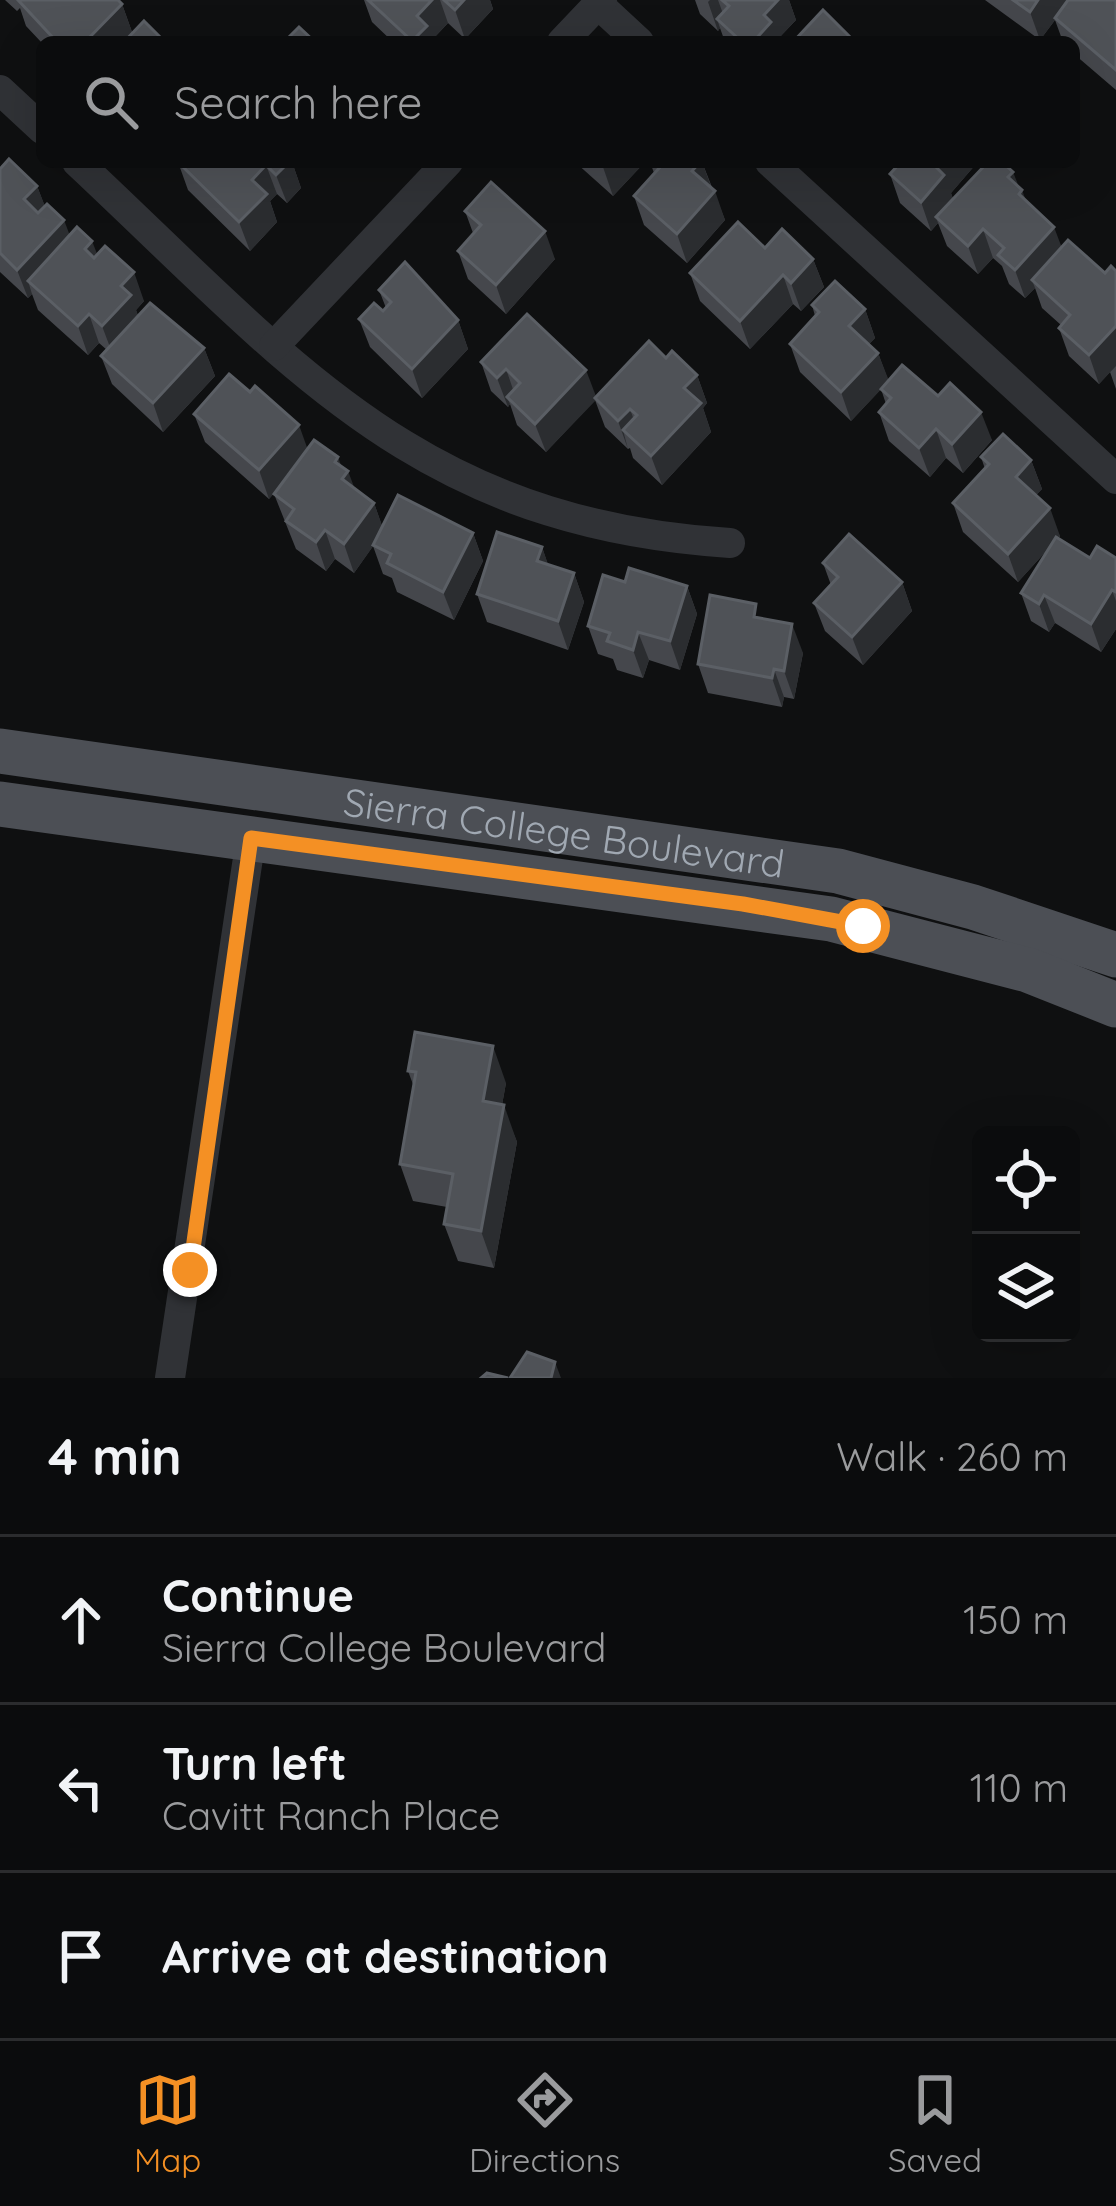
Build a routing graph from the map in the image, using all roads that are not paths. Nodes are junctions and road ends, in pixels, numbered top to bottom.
1 (600, 2) edge
2 (568, 36) edge
3 (633, 36) edge
4 (0, 90) edge
5 (36, 123) edge
6 (83, 168) edge
7 (442, 168) edge
8 (777, 168) edge
9 (274, 346) junction
10 (1116, 479) edge
11 (730, 543) dead end
12 (0, 751) edge
13 (0, 805) edge
14 (251, 838) junction
15 (1116, 955) edge
16 (1116, 1005) edge
17 (170, 1378) edge

1 - 2 street
1 - 3 street
4 - 5 street
6 - 9 street
7 - 9 street
8 - 10 street
9 - 11 street
12 - 15 main road, Sierra College Boulevard
13 - 14 main road, Sierra College Boulevard
14 - 16 main road, Sierra College Boulevard
14 - 17 street

